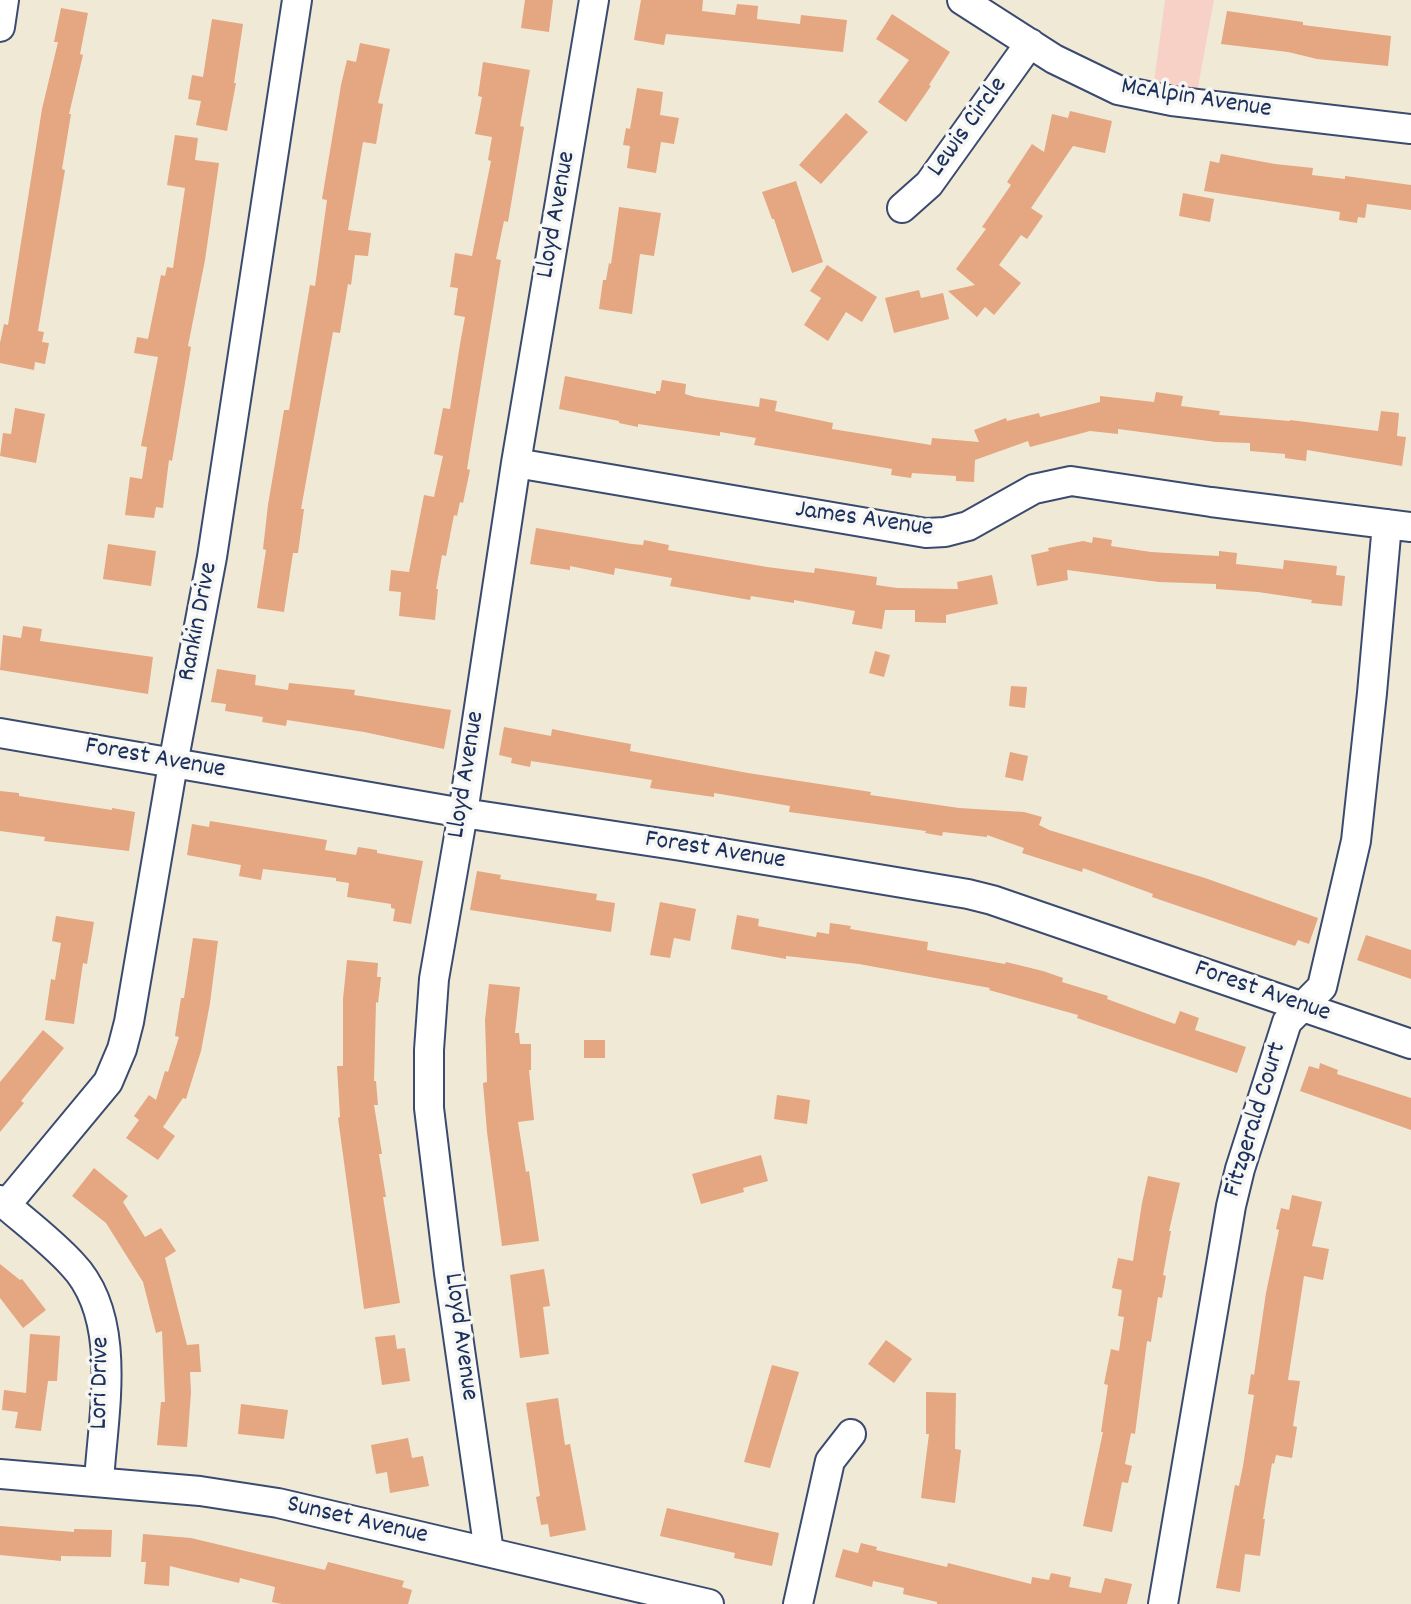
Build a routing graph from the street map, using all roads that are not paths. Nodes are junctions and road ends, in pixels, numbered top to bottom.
1 (4, 0) edge
2 (296, 0) edge
3 (594, 0) edge
4 (962, 0) edge
5 (0, 27) edge
6 (1030, 43) junction
7 (1411, 129) edge
8 (902, 208) dead end
9 (516, 463) junction
10 (1399, 525) edge
11 (0, 733) edge
12 (173, 764) junction
13 (463, 813) junction
14 (1301, 1007) junction
15 (1411, 1044) edge
16 (3, 1203) edge
17 (851, 1434) dead end
18 (0, 1474) edge
19 (99, 1481) junction
20 (489, 1552) junction
21 (709, 1604) edge
22 (798, 1604) edge
23 (1163, 1604) edge

1 - 5 street
2 - 12 street, Rankin Drive
3 - 9 street, Lloyd Avenue
4 - 6 street, McAlpin Avenue
6 - 7 street, McAlpin Avenue
6 - 8 street, Lewis Circle
9 - 10 street, James Avenue
9 - 13 street, Lloyd Avenue
10 - 14 street, Fitzgerald Court
11 - 12 street, Forest Avenue
12 - 13 street, Forest Avenue
12 - 16 street, Rankin Drive
13 - 14 street, Forest Avenue
13 - 20 street, Lloyd Avenue
14 - 15 street, Forest Avenue
14 - 23 street, Fitzgerald Court
16 - 19 street, Lori Drive
17 - 22 street
18 - 19 street, Sunset Avenue
19 - 20 street, Sunset Avenue
20 - 21 street, Sunset Avenue

